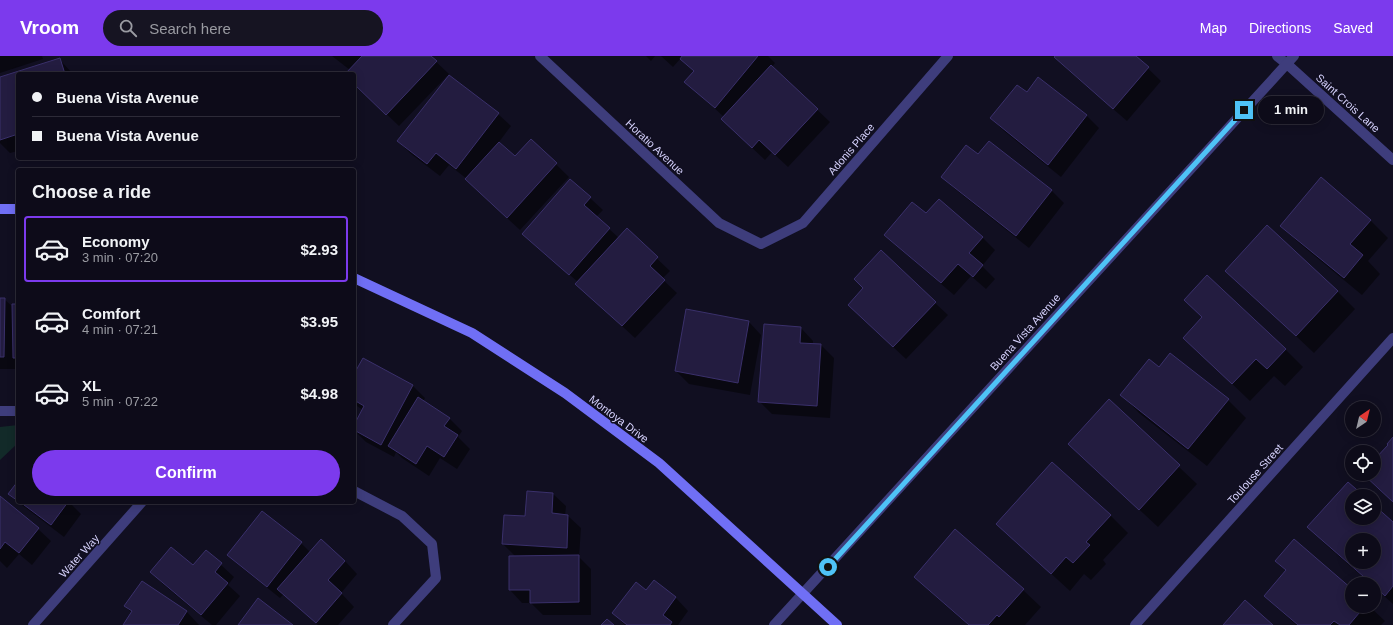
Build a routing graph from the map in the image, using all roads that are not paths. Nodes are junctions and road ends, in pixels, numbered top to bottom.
1 (540, 56) edge
2 (948, 56) edge
3 (1277, 56) edge
4 (1294, 56) edge
5 (1287, 64) junction
6 (1393, 160) edge
7 (0, 209) edge
8 (16, 209) edge
9 (761, 244) joint
10 (356, 279) edge
11 (1393, 338) edge
12 (0, 411) edge
13 (16, 411) edge
14 (356, 492) edge
15 (140, 504) edge
16 (803, 593) junction
17 (33, 625) edge
18 (393, 625) edge
19 (774, 625) edge
20 (837, 625) edge
21 (1135, 625) edge

1 - 9 street, Horatio Avenue
2 - 9 street, Adonis Place
3 - 5 street, Saint Crois Lane
4 - 5 street, Buena Vista Avenue
5 - 6 street, Saint Crois Lane
5 - 16 street, Buena Vista Avenue
7 - 8 street
10 - 16 street, Montoya Drive
11 - 21 street, Toulouse Street
12 - 13 street
14 - 18 street
15 - 17 street, Water Way
16 - 19 street, Buena Vista Avenue
16 - 20 street, Montoya Drive

